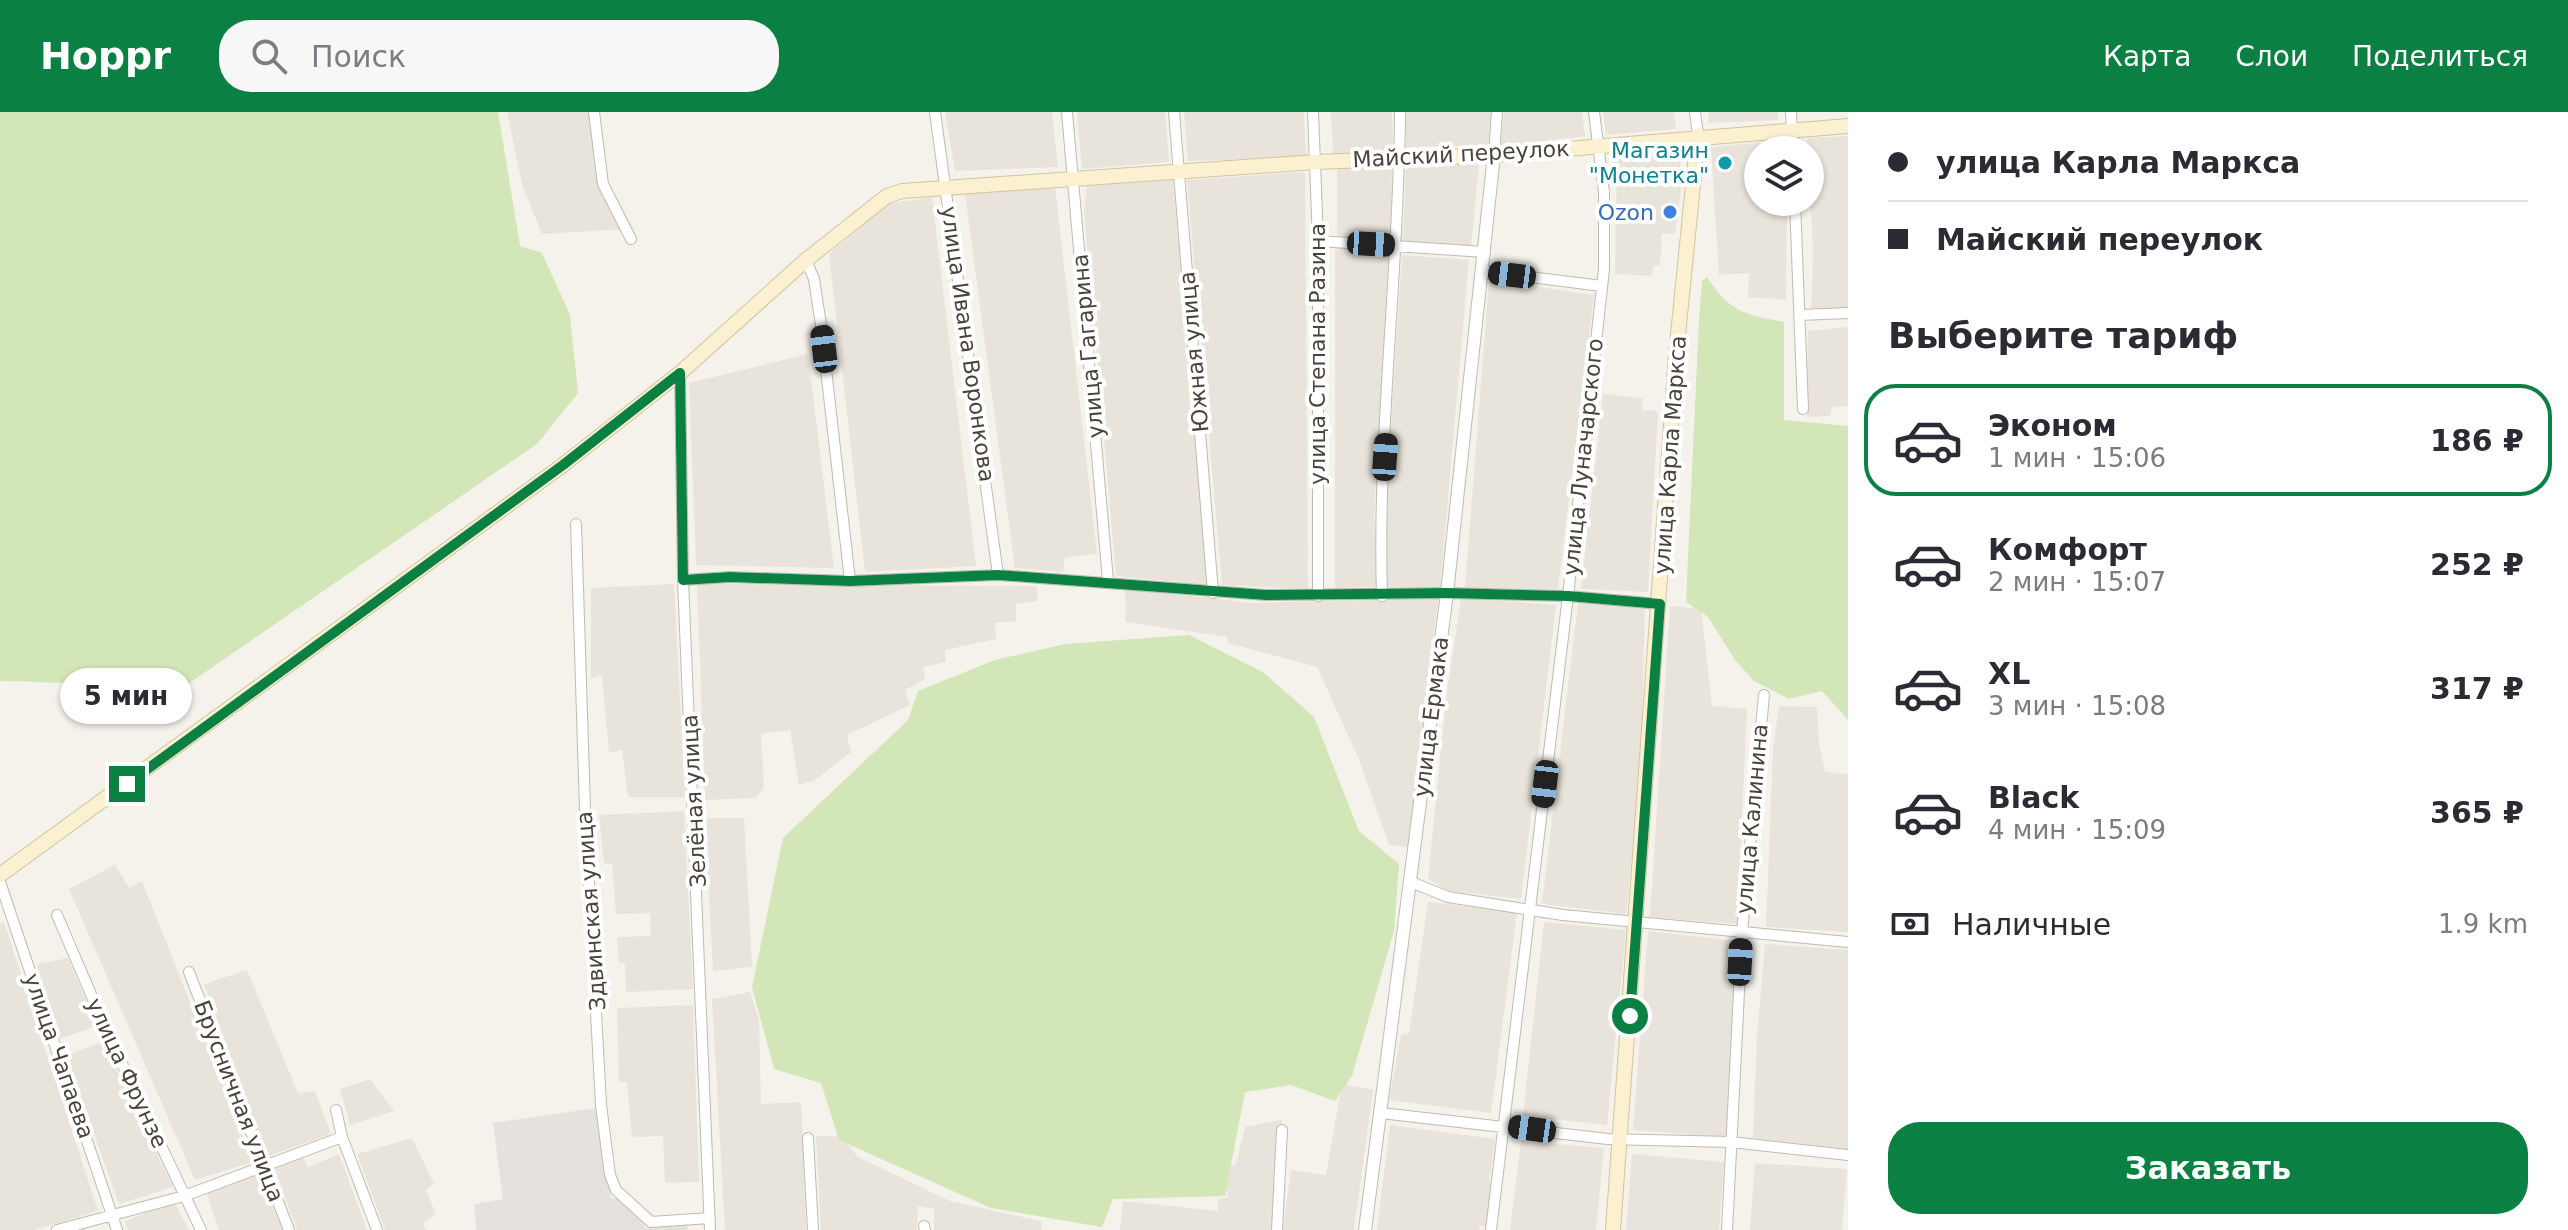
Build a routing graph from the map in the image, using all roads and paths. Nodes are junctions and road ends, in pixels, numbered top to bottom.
1 (594, 112) edge
2 (935, 112) edge
3 (1067, 112) edge
4 (1174, 112) edge
5 (1313, 112) edge
6 (1400, 112) edge
7 (1497, 112) edge
8 (1594, 112) edge
9 (1695, 112) edge
10 (1791, 112) edge
11 (1848, 126) edge
12 (1793, 129) junction
13 (1698, 135) junction
14 (1793, 136) edge
15 (1598, 145) junction
16 (1494, 155) junction
17 (1400, 158) junction
18 (1315, 162) junction
19 (1179, 174) junction
20 (1074, 181) junction
21 (947, 189) junction
22 (1796, 216) edge
23 (631, 239) dead end
24 (1318, 241) junction
25 (1397, 245) junction
26 (1485, 252) junction
27 (806, 260) junction
28 (1482, 271) junction
29 (1602, 286) junction
30 (1848, 313) edge
31 (1800, 315) junction
32 (680, 373) junction
33 (1803, 409) dead end
34 (576, 524) dead end
35 (998, 575) junction
36 (683, 580) junction
37 (850, 581) junction
38 (1108, 581) junction
39 (1213, 593) junction
40 (1447, 593) junction
41 (1318, 596) junction
42 (1382, 596) junction
43 (1568, 596) junction
44 (1660, 604) junction
45 (1764, 695) dead end
46 (0, 875) edge
47 (0, 882) edge
48 (1411, 882) junction
49 (1530, 909) junction
50 (57, 915) dead end
51 (1637, 923) junction
52 (1742, 932) junction
53 (1848, 942) edge
54 (189, 972) dead end
55 (336, 1110) dead end
56 (1381, 1113) junction
57 (1506, 1125) junction
58 (1282, 1130) dead end
59 (342, 1137) junction
60 (808, 1138) dead end
61 (1620, 1139) junction
62 (1731, 1142) junction
63 (1848, 1155) edge
64 (261, 1165) junction
65 (184, 1196) junction
66 (112, 1214) junction
67 (710, 1218) junction
68 (57, 1230) edge
69 (117, 1230) edge
70 (201, 1230) edge
71 (289, 1230) edge
72 (377, 1230) edge
73 (710, 1230) edge
74 (813, 1230) edge
75 (1277, 1230) edge
76 (1365, 1230) edge
77 (1491, 1230) edge
78 (1613, 1230) edge
79 (1727, 1230) edge

1 - 23 street
2 - 21 street, улица Ивана Воронкова
3 - 20 street, улица Гагарина
4 - 19 street, Южная улица
5 - 18 street, улица Степана Разина
6 - 17 street
7 - 16 street
8 - 15 street, улица Луначарского
9 - 13 street, улица Карла Маркса
10 - 12 street
11 - 12 main road, Майский переулок
12 - 13 main road, Майский переулок
12 - 14 street
13 - 15 main road, Майский переулок
13 - 44 main road, улица Карла Маркса
15 - 16 main road, Майский переулок
15 - 29 street, улица Луначарского
16 - 17 main road, Майский переулок
16 - 26 street, улица Ермака
17 - 18 main road, Майский переулок
17 - 25 street
18 - 19 main road, Майский переулок
18 - 24 street, улица Степана Разина
19 - 20 main road, Майский переулок
19 - 39 street, Южная улица
20 - 21 main road, Майский переулок
20 - 38 street, улица Гагарина
21 - 27 main road, Майский переулок
21 - 35 street, улица Ивана Воронкова
22 - 31 street
24 - 25 street
24 - 41 street, улица Степана Разина
25 - 26 street
25 - 42 street
26 - 28 street, улица Ермака
27 - 32 main road, Майский переулок
27 - 37 street
28 - 29 street
28 - 40 street, улица Ермака
29 - 43 street, улица Луначарского
30 - 31 street
31 - 33 street
32 - 36 street, Зелёная улица
32 - 46 main road, Майский переулок
34 - 67 street, Здвинская улица
35 - 37 street
35 - 38 street
36 - 37 street
36 - 67 street, Зелёная улица
38 - 39 street
39 - 41 street
40 - 42 street
40 - 43 street
40 - 48 street, улица Ермака
41 - 42 street
43 - 44 street
43 - 49 street, улица Луначарского
44 - 51 main road, улица Карла Маркса
45 - 52 street, улица Калинина
47 - 66 street, улица Чапаева
48 - 49 street
48 - 56 street, улица Ермака
49 - 51 street
49 - 57 street, улица Луначарского
50 - 65 street, улица Фрунзе
51 - 52 street
51 - 61 main road, улица Карла Маркса
52 - 53 street
52 - 62 street, улица Калинина
54 - 64 street, Брусничная улица
55 - 59 street
56 - 57 street
56 - 76 street, улица Ермака
57 - 61 street
57 - 77 street, улица Луначарского
58 - 75 street
59 - 64 street
59 - 72 street
60 - 74 street
61 - 62 street
61 - 78 main road, улица Карла Маркса
62 - 63 street
62 - 79 street, улица Калинина
64 - 65 street
64 - 71 street, Брусничная улица
65 - 66 street
65 - 70 street, улица Фрунзе
66 - 68 street
66 - 69 street, улица Чапаева
67 - 73 street, Зелёная улица

